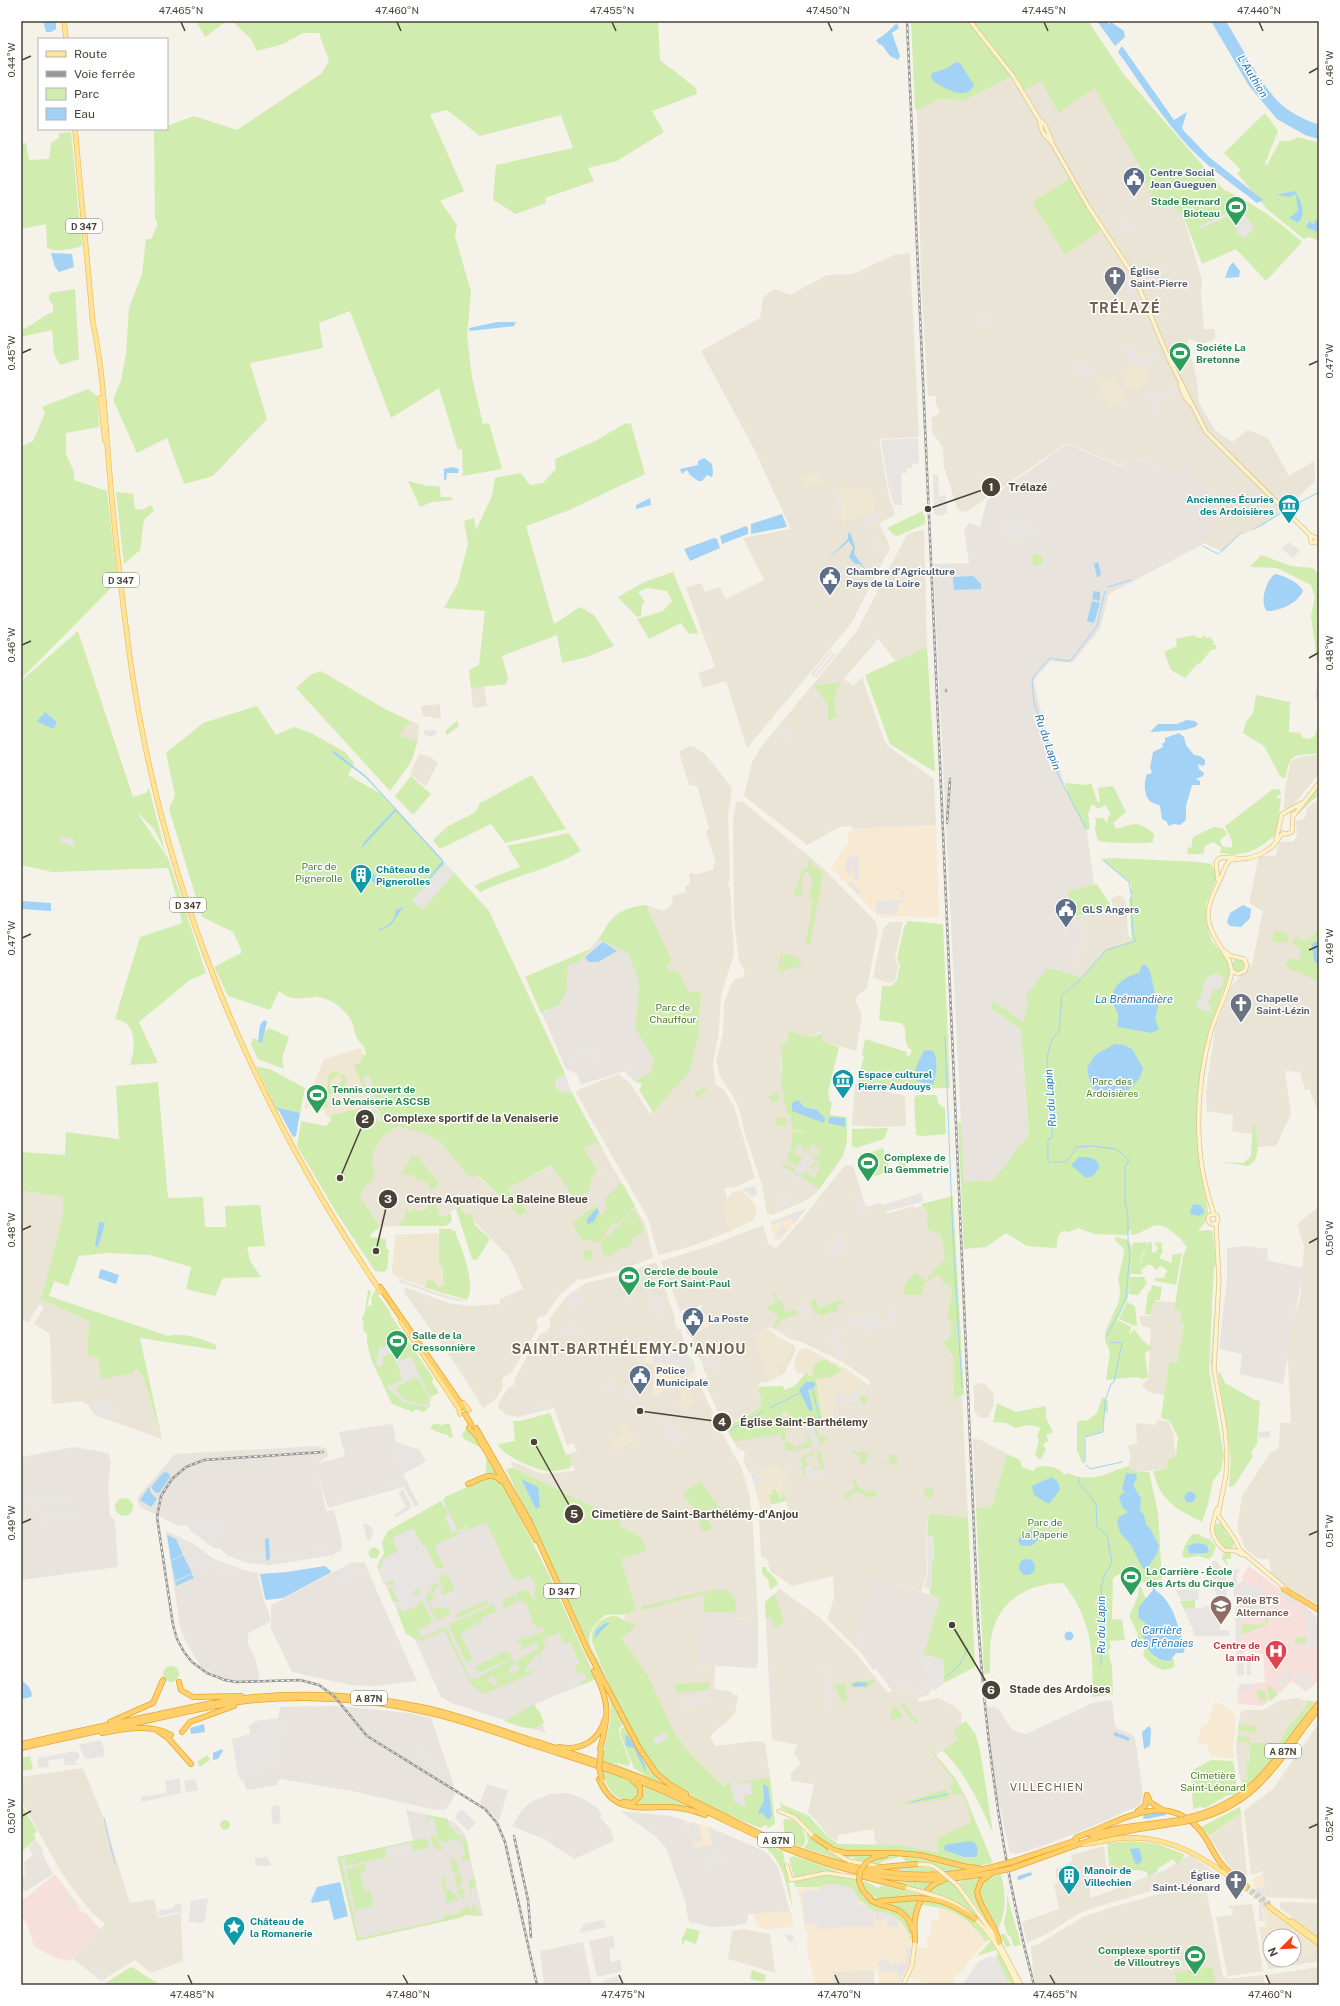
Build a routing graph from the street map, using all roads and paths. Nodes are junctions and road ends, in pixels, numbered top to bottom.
1 (64, 21) edge
2 (970, 21) edge
3 (66, 38) edge
4 (75, 130) edge
5 (1318, 544) edge
6 (1319, 783) edge
7 (1302, 803) junction
8 (1289, 811) junction
9 (1294, 815) junction
10 (1280, 828) junction
11 (1283, 834) junction
12 (1224, 859) junction
13 (1227, 864) junction
14 (1217, 868) junction
15 (1224, 869) junction
16 (1217, 886) junction
17 (1223, 950) junction
18 (1235, 957) junction
19 (1230, 963) junction
20 (1232, 971) junction
21 (1238, 974) junction
22 (1229, 985) junction
23 (1212, 1215) junction
24 (1214, 1223) junction
25 (360, 1260) junction
26 (380, 1287) junction
27 (403, 1323) junction
28 (465, 1413) junction
29 (473, 1426) junction
30 (468, 1484) dead end
31 (511, 1497) junction
32 (1222, 1497) junction
33 (1221, 1522) junction
34 (1212, 1525) junction
35 (536, 1540) junction
36 (1236, 1543) junction
37 (1230, 1551) junction
38 (1284, 1588) junction
39 (1319, 1609) edge
40 (599, 1676) junction
41 (163, 1680) dead end
42 (179, 1682) dead end
43 (254, 1699) junction
44 (1318, 1702) edge
45 (1319, 1708) edge
46 (88, 1729) junction
47 (147, 1729) junction
48 (182, 1732) dead end
49 (171, 1735) dead end
50 (57, 1740) junction
51 (539, 1743) junction
52 (21, 1744) edge
53 (21, 1748) edge
54 (191, 1764) dead end
55 (627, 1776) junction
56 (601, 1779) junction
57 (1243, 1795) junction
58 (704, 1806) junction
59 (1162, 1810) junction
60 (779, 1811) dead end
61 (1132, 1816) junction
62 (1182, 1821) junction
63 (729, 1824) junction
64 (814, 1837) junction
65 (1074, 1841) junction
66 (1079, 1844) junction
67 (904, 1854) junction
68 (916, 1864) junction
69 (787, 1866) dead end
70 (851, 1866) junction
71 (839, 1868) junction
72 (993, 1870) junction
73 (953, 1878) junction
74 (1246, 1887) joint
75 (904, 1888) junction
76 (868, 1897) junction
77 (930, 1897) junction
78 (975, 1919) joint
79 (994, 1934) junction
80 (1319, 1940) edge
81 (915, 1941) junction
82 (997, 1941) joint
83 (1319, 1944) edge
84 (1003, 1953) junction
85 (903, 1985) edge
86 (1017, 1985) edge
87 (1021, 1985) edge

1 - 3 main road
2 - 5 main road
4 - 25 main road, D 347
6 - 7 main road
7 - 8 main road
7 - 9 main road
8 - 9 main road
8 - 10 main road
9 - 11 main road
10 - 11 main road
10 - 12 main road
11 - 13 main road
12 - 13 main road
12 - 14 main road
13 - 15 main road
14 - 15 main road
14 - 16 main road
15 - 16 main road
16 - 17 main road
17 - 18 main road
17 - 19 main road
18 - 19 main road
18 - 21 main road
19 - 20 main road
20 - 21 main road
20 - 22 main road
21 - 22 main road
22 - 23 main road
23 - 24 main road
23 - 24 main road
24 - 32 main road
25 - 26 main road
25 - 27 main road, D 347
26 - 27 highway, D 347
26 - 28 main road
27 - 28 main road
28 - 29 highway, D 347
29 - 31 highway
29 - 35 highway, D 347
29 - 40 highway, D 347
30 - 31 highway
31 - 35 highway
32 - 33 main road
32 - 34 main road
33 - 34 main road
33 - 36 main road
34 - 37 main road
35 - 40 highway, D 347
36 - 37 main road
36 - 38 main road
37 - 38 main road
38 - 39 highway
38 - 39 highway
40 - 51 highway
40 - 56 highway, bridge
40 - 58 highway
41 - 46 highway
42 - 43 highway
43 - 46 highway, A 87N
43 - 48 highway
43 - 50 highway, A 87N
43 - 51 highway, A 87N
43 - 55 highway, A 87N
44 - 57 highway, A 87N
45 - 57 highway, A 87N
46 - 52 highway, A 87N
47 - 49 highway
47 - 50 highway
47 - 54 highway
50 - 53 highway, A 87N
51 - 58 highway, A 87N
55 - 56 highway
55 - 63 highway, A 87N
56 - 63 highway
57 - 62 highway, A 87N, bridge
58 - 70 highway, A 87N
59 - 61 highway
59 - 61 highway
59 - 74 highway
60 - 64 main road
61 - 65 highway
62 - 65 highway, A 87N
62 - 66 highway, A 87N
63 - 71 highway, A 87N
64 - 67 highway
64 - 68 main road
65 - 72 highway, A 87N, bridge
66 - 72 highway, A 87N, bridge
66 - 74 main road
67 - 72 highway
67 - 76 highway, bridge
68 - 70 highway
68 - 79 main road, bridge
69 - 75 main road
70 - 72 highway, A 87N
71 - 73 highway, A 87N
71 - 75 highway
72 - 73 highway, A 87N
72 - 79 highway
73 - 81 highway
75 - 77 main road, bridge
76 - 77 highway, bridge
76 - 81 highway
77 - 78 highway
78 - 79 main road
79 - 82 highway
80 - 83 main road
81 - 85 main road
82 - 84 main road
84 - 86 main road
84 - 87 main road

